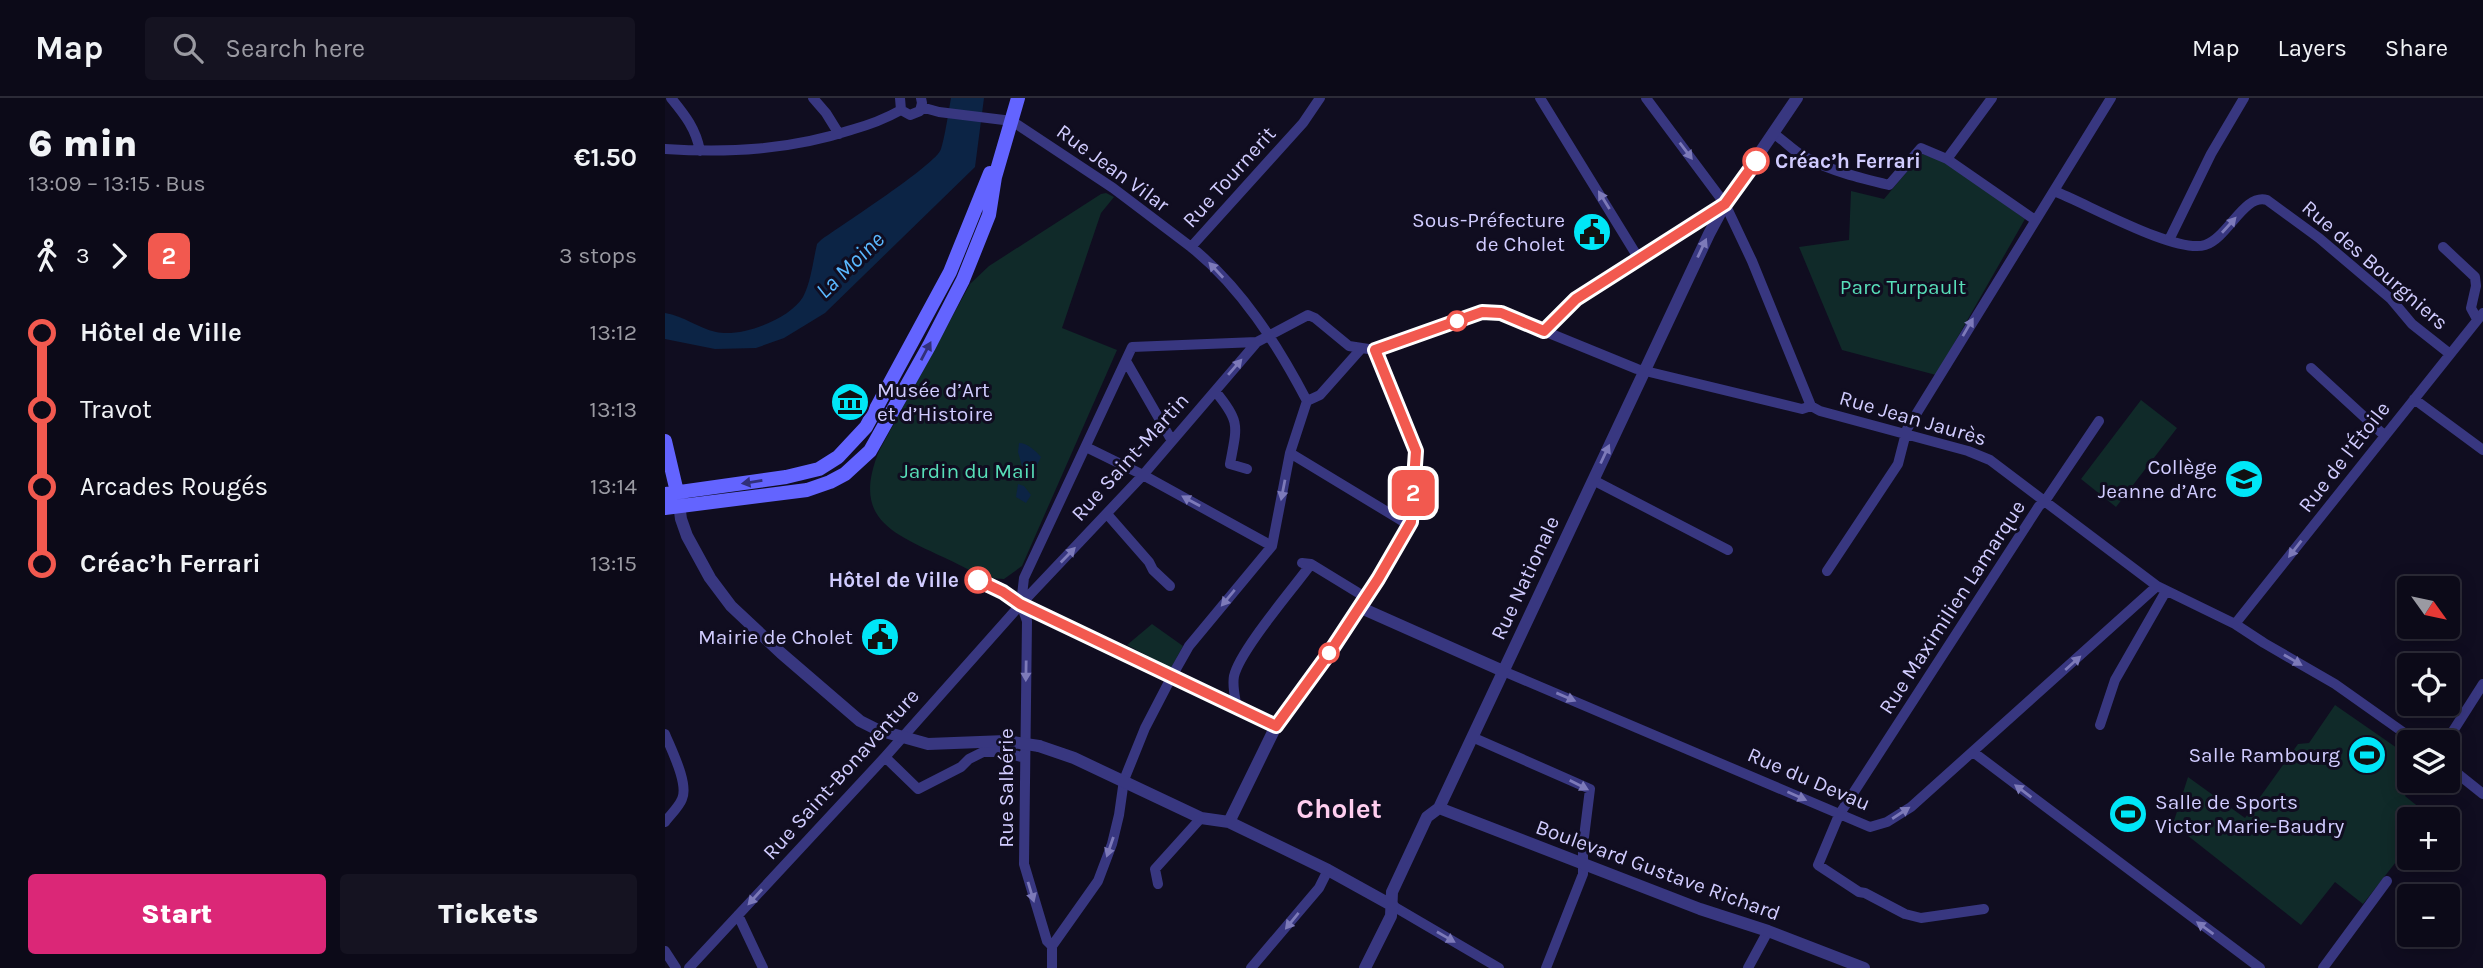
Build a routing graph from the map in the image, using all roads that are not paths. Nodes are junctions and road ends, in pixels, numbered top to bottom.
1 (671, 98) edge
2 (813, 98) edge
3 (900, 98) edge
4 (1015, 98) edge
5 (1320, 98) edge
6 (1540, 98) edge
7 (1646, 98) edge
8 (1797, 98) edge
9 (1992, 98) edge
10 (2111, 98) edge
11 (2244, 98) edge
12 (921, 103) edge
13 (901, 110) junction
14 (1003, 120) junction
15 (839, 134) junction
16 (1774, 134) junction
17 (665, 149) edge
18 (700, 151) junction
19 (1947, 159) junction
20 (2054, 191) junction
21 (1725, 204) junction
22 (2035, 220) junction
23 (2169, 240) junction
24 (1191, 247) junction
25 (2443, 247) dead end
26 (1639, 258) junction
27 (2480, 316) edge
28 (1544, 331) junction
29 (1268, 335) junction
30 (1257, 342) junction
31 (1360, 350) junction
32 (1375, 350) junction
33 (2450, 354) junction
34 (1126, 361) junction
35 (2311, 368) dead end
36 (1646, 371) junction
37 (1215, 391) junction
38 (2414, 400) junction
39 (1307, 401) junction
40 (1811, 405) junction
41 (2099, 421) dead end
42 (1905, 434) junction
43 (2385, 436) junction
44 (665, 441) edge
45 (1172, 441) junction
46 (1086, 447) junction
47 (2483, 450) edge
48 (1290, 453) junction
49 (819, 469) junction
50 (1247, 469) dead end
51 (1143, 475) junction
52 (1593, 480) junction
53 (829, 482) junction
54 (672, 500) edge
55 (2045, 501) junction
56 (1107, 514) junction
57 (1411, 522) junction
58 (1272, 545) junction
59 (1728, 550) dead end
60 (1827, 571) dead end
61 (1170, 586) dead end
62 (2161, 588) junction
63 (1362, 602) junction
64 (1020, 604) junction
65 (2235, 624) junction
66 (1503, 671) junction
67 (1172, 676) junction
68 (2483, 684) edge
69 (1237, 708) junction
70 (2099, 725) dead end
71 (1276, 726) junction
72 (2400, 730) edge
73 (2454, 730) edge
74 (665, 734) edge
75 (901, 737) junction
76 (1472, 737) junction
77 (1973, 752) junction
78 (885, 757) junction
79 (1025, 758) junction
80 (2460, 776) edge
81 (1124, 780) junction
82 (2483, 794) edge
83 (1439, 808) junction
84 (1839, 815) junction
85 (1202, 818) junction
86 (665, 822) edge
87 (1229, 822) junction
88 (1583, 864) junction
89 (1328, 870) junction
90 (2388, 881) dead end
91 (1158, 884) dead end
92 (1393, 906) junction
93 (1983, 909) dead end
94 (738, 915) junction
95 (1768, 931) junction
96 (1052, 946) junction
97 (665, 951) edge
98 (676, 968) edge
99 (689, 968) edge
100 (763, 968) edge
101 (1052, 968) edge
102 (1251, 968) edge
103 (1365, 968) edge
104 (1499, 968) edge
105 (1546, 968) edge
106 (1748, 968) edge
107 (1864, 968) edge
108 (2260, 968) edge
109 (2323, 968) edge

1 - 18 street
2 - 15 street
3 - 13 street
4 - 14 main road
5 - 24 street, Rue Tournerit
26 -> 6 street
7 -> 21 street
8 - 16 street, Rue Nationale
9 - 19 street
10 - 20 street
11 - 23 street
12 - 13 street
12 - 14 street
13 - 15 street
14 - 24 street, Rue Jean Vilar
14 - 49 main road
53 -> 14 main road
15 - 18 street
16 - 19 street
16 - 21 street, Rue Nationale
17 - 18 street
19 - 22 street
20 - 22 street
20 - 23 street, Rue des Bourgniers
21 - 26 street
36 -> 21 street, Rue Nationale
21 - 40 street
42 -> 22 street
23 -> 33 street, Rue des Bourgniers
29 -> 24 street, Rue Jean Vilar
25 - 27 street
26 - 28 street
27 - 33 street, Rue de l’Étoile
28 - 32 street
28 - 36 street, Rue Jean Jaurès
29 - 30 street, Rue Saint-Martin
29 - 31 street, Rue Saint-Martin
29 - 39 street, Rue Jean Vilar
30 - 34 street
37 -> 30 street, Rue Saint-Martin
31 - 32 street
31 - 39 street
32 - 57 street
33 - 38 street, Rue de l’Étoile
34 - 45 street
34 - 46 street
35 - 43 street
36 - 40 street, Rue Jean Jaurès
52 -> 36 street, Rue Nationale
37 - 45 street, Rue Saint-Martin
37 - 50 street
38 - 43 street, Rue de l’Étoile
38 - 47 street
39 - 48 street
40 - 42 street, Rue Jean Jaurès
41 - 55 street, Rue Maximilien Lamarque
42 - 55 street, Rue Jean Jaurès
42 - 60 street
43 -> 65 street, Rue de l’Étoile
44 - 54 main road
45 - 51 street, Rue Saint-Martin
46 - 51 street
46 - 64 street
48 - 57 street
48 -> 58 street
49 - 53 street
49 -> 54 main road
51 - 56 street, Rue Saint-Martin
58 -> 51 street
52 - 59 street
52 - 66 street, Rue Nationale
53 - 54 main road
54 - 75 street
55 - 62 street, Rue Jean Jaurès
55 - 84 street, Rue Maximilien Lamarque
56 - 61 street
64 -> 56 street, Rue Saint-Martin
57 - 63 street
58 -> 67 street
62 - 65 street, Rue Jean Jaurès
62 - 70 street
77 -> 62 street, Rue du Devau
63 - 66 street
63 - 69 street
63 - 71 street
64 - 67 street
64 - 75 street, Rue Saint-Bonaventure
64 -> 79 street, Rue Salbérie
65 -> 72 street, Rue Jean Jaurès
66 - 76 street, Rue Nationale
66 -> 84 street, Rue du Devau
67 - 69 street
67 - 81 street
68 - 73 street
69 - 71 street
71 - 87 street
74 - 86 street
75 - 78 street, Rue Saint-Bonaventure
75 - 81 street, bridge
76 - 83 street, Rue Nationale
76 -> 88 street
84 -> 77 street, Rue du Devau
108 -> 77 street
78 - 79 street
78 -> 94 street, Rue Saint-Bonaventure
79 -> 96 street, Rue Salbérie
80 - 82 street
81 - 85 street
81 -> 96 street
83 - 88 street, Boulevard Gustave Richard
83 - 92 street, Rue Nationale
84 - 93 street, Rue Maximilien Lamarque
85 - 87 street
85 - 91 street
87 - 89 street
88 - 95 street, Boulevard Gustave Richard
88 - 105 street
89 - 92 street
89 -> 102 street
90 - 109 street
92 - 103 street, Rue Nationale
92 -> 104 street
94 - 99 street, Rue Saint-Bonaventure
94 - 100 street
95 - 106 street
95 - 107 street, Boulevard Gustave Richard
96 - 101 street, Rue Salbérie
97 - 98 street

